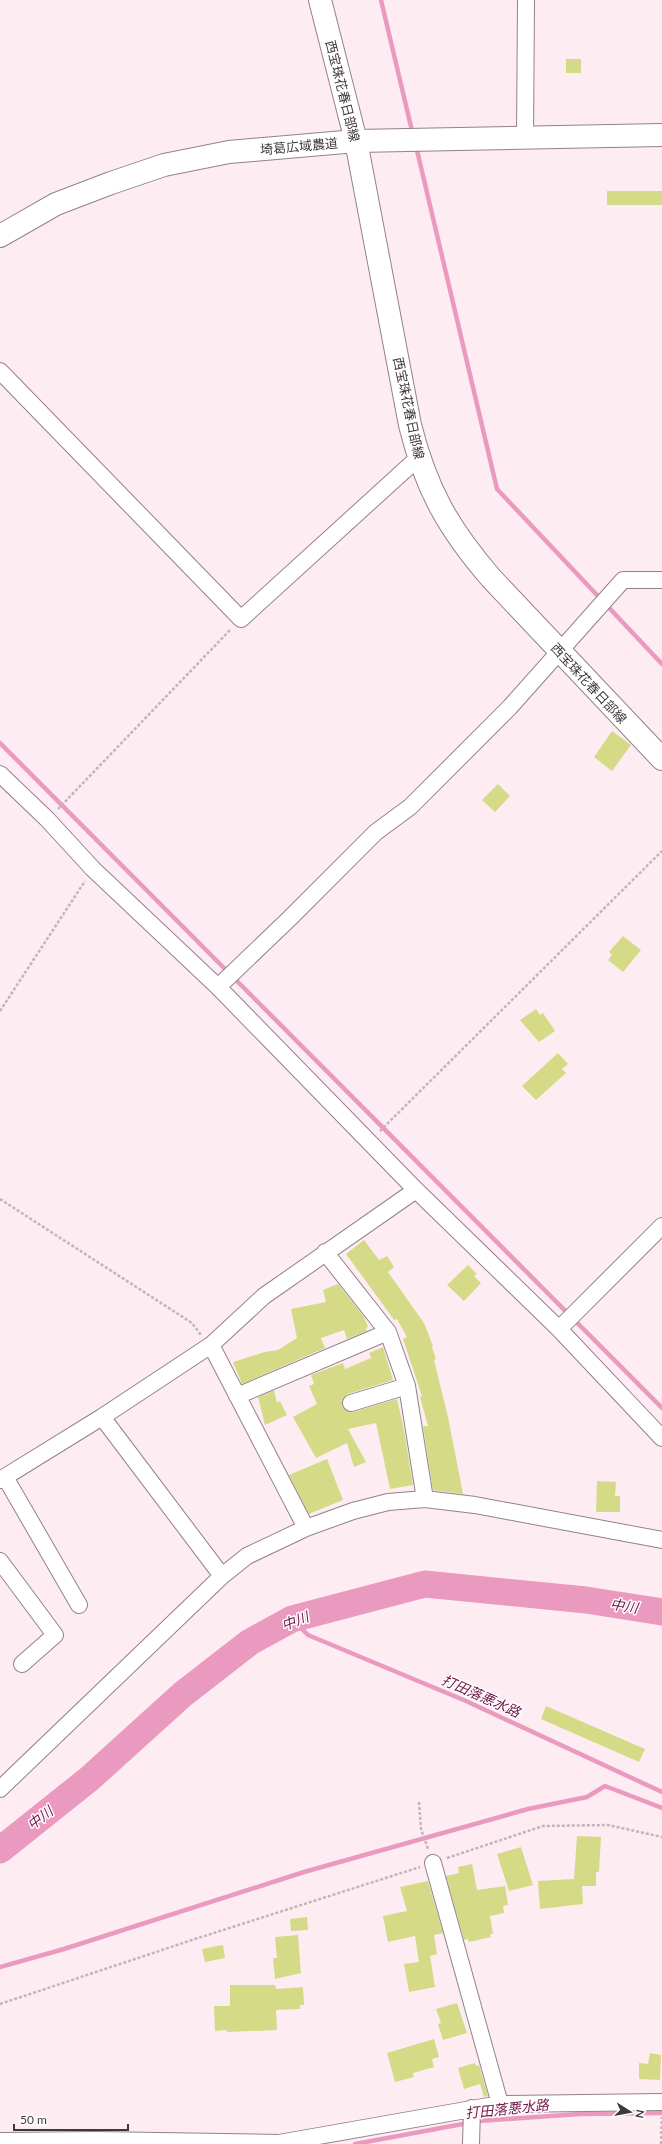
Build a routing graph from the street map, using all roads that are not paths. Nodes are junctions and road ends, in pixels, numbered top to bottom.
1 (320, 0) edge
2 (526, 0) edge
3 (662, 136) edge
4 (525, 139) junction
5 (356, 141) junction
6 (0, 236) edge
7 (0, 371) edge
8 (418, 458) junction
9 (662, 580) edge
10 (559, 651) junction
11 (662, 760) edge
12 (0, 774) edge
13 (218, 987) junction
14 (416, 1190) junction
15 (662, 1226) edge
16 (325, 1252) junction
17 (559, 1329) junction
18 (388, 1332) junction
19 (211, 1346) junction
20 (407, 1386) junction
21 (237, 1396) junction
22 (351, 1403) dead end
23 (102, 1417) junction
24 (662, 1438) edge
25 (2, 1478) edge
26 (425, 1499) junction
27 (306, 1528) junction
28 (662, 1540) edge
29 (0, 1561) edge
30 (222, 1576) junction
31 (79, 1605) dead end
32 (22, 1664) dead end
33 (0, 1788) edge
34 (433, 1863) road end
35 (662, 2102) edge
36 (500, 2104) junction
37 (472, 2108) junction
38 (0, 2141) edge
39 (95, 2142) edge
40 (471, 2144) edge

1 - 5 main road, 西宝珠花春日部線
2 - 4 street
3 - 4 main road, 埼葛広域農道
4 - 5 main road, 埼葛広域農道
5 - 6 main road, 埼葛広域農道
5 - 8 main road, 西宝珠花春日部線
7 - 8 street
8 - 10 main road, 西宝珠花春日部線
9 - 10 street
10 - 11 main road, 西宝珠花春日部線
10 - 13 street
12 - 13 street
13 - 14 street
14 - 16 street
14 - 17 street
15 - 17 street
16 - 18 street
16 - 19 street
17 - 24 street
18 - 20 street
18 - 21 street
19 - 21 street
19 - 23 street
20 - 22 street
20 - 26 street
21 - 27 street
23 - 25 street
23 - 30 street
25 - 31 street
26 - 27 street
26 - 28 street
27 - 30 street
29 - 32 street
30 - 33 street
34 - 36 street
35 - 36 street
36 - 37 street
37 - 39 street
37 - 40 street
38 - 39 street

